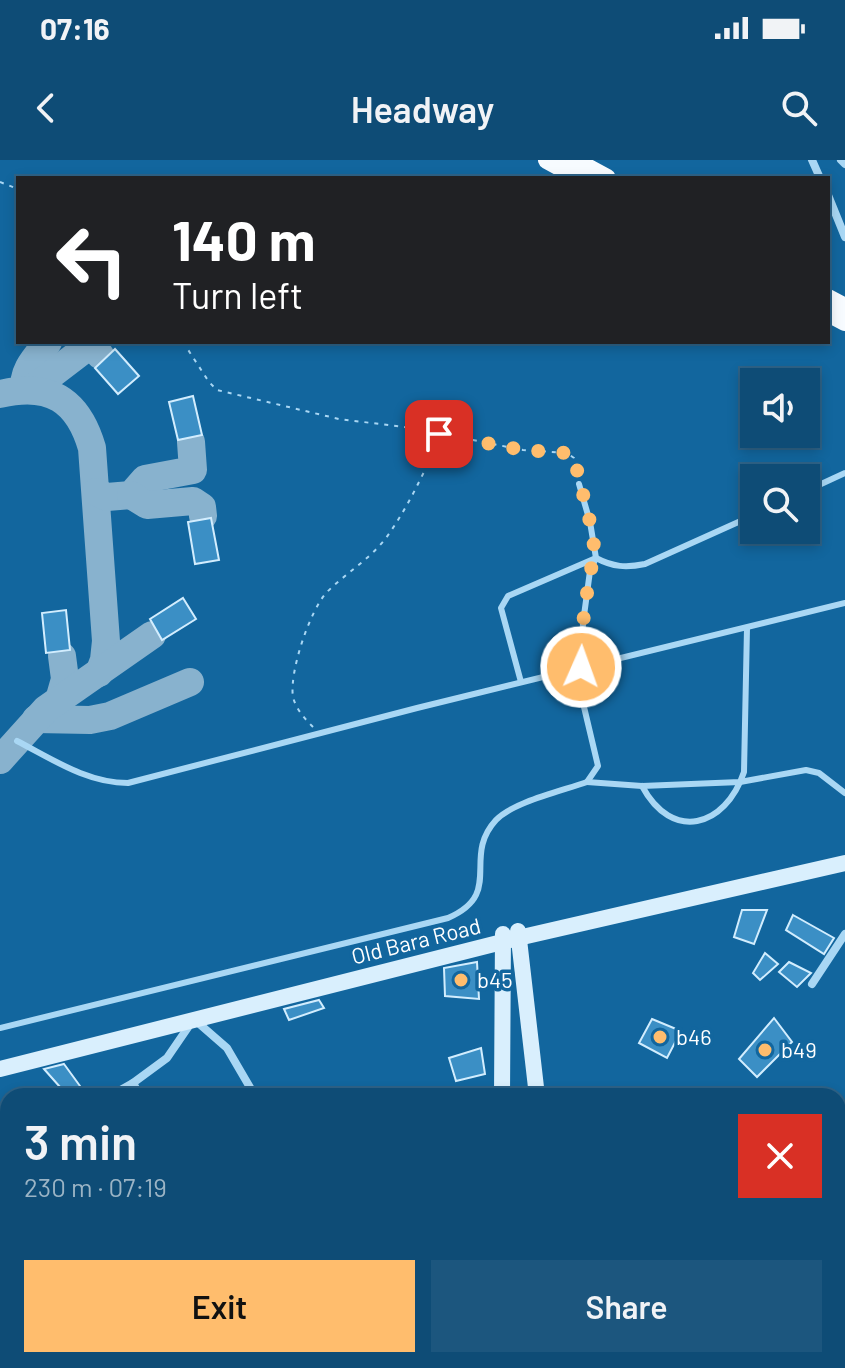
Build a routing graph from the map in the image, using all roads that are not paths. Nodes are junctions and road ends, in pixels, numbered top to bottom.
1 (547, 160) edge
2 (574, 160) edge
3 (576, 176) edge
4 (603, 176) edge
5 (830, 200) edge
6 (845, 237) edge
7 (845, 473) edge
8 (579, 484) road end
9 (820, 485) edge
10 (740, 521) edge
11 (596, 558) junction
12 (845, 603) edge
13 (747, 628) junction
14 (582, 637) junction
15 (614, 659) junction
16 (578, 668) junction
17 (521, 682) junction
18 (17, 741) dead end
19 (587, 782) junction
20 (740, 782) junction
21 (642, 786) junction
22 (845, 793) edge
23 (845, 857) edge
24 (845, 863) edge
25 (845, 934) edge
26 (510, 935) junction
27 (812, 984) dead end
28 (280, 993) junction
29 (194, 1021) junction
30 (530, 1025) junction
31 (501, 1026) junction
32 (0, 1028) edge
33 (0, 1059) edge
34 (0, 1069) edge
35 (133, 1083) junction
36 (124, 1088) edge
37 (136, 1088) edge
38 (250, 1088) edge
39 (502, 1088) edge
40 (536, 1088) edge

1 - 3 main road
2 - 4 main road
5 - 6 street
7 - 9 lane
8 - 11 lane
10 - 11 lane
11 - 14 lane
11 - 17 lane
12 - 13 lane
13 - 15 lane
13 - 20 lane
14 - 15 lane
14 - 16 lane
15 - 16 lane
16 - 17 lane
16 - 19 lane
17 - 18 lane
19 - 21 lane
19 - 32 lane
20 - 21 lane
20 - 21 lane
20 - 22 lane
23 - 26 main road
24 - 26 main road, Old Bara Road
25 - 27 street
26 - 28 main road, Old Bara Road
26 - 30 main road
26 - 31 main road
28 - 29 main road, Old Bara Road
28 - 33 main road
29 - 34 main road, Old Bara Road
29 - 35 street
29 - 38 street
30 - 31 main road
30 - 40 main road
31 - 39 main road
35 - 36 street
35 - 37 street

